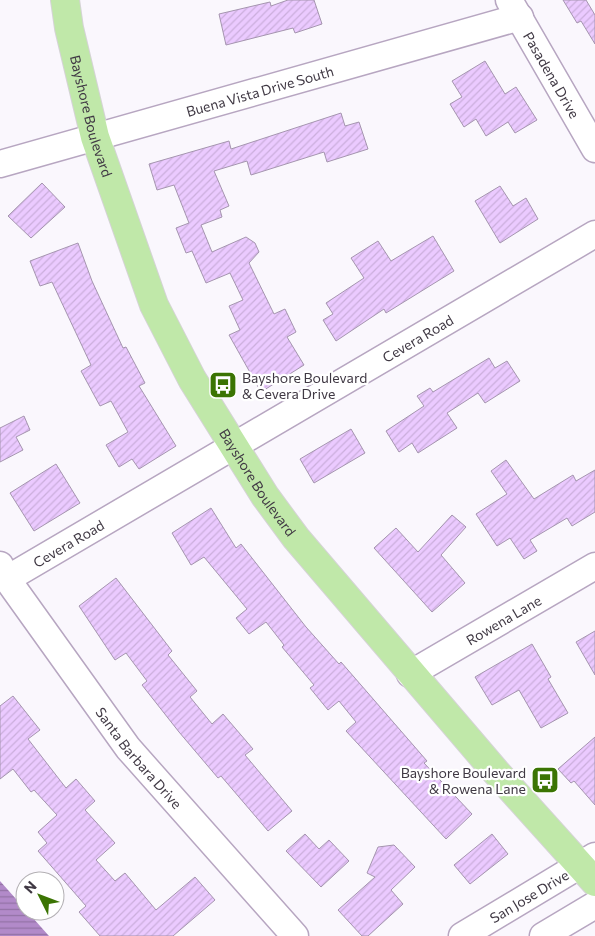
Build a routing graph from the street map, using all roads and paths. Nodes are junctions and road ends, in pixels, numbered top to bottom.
1 (65, 0) edge
2 (514, 9) edge
3 (95, 137) junction
4 (595, 149) edge
5 (0, 164) edge
6 (595, 234) edge
7 (234, 447) junction
8 (595, 566) edge
9 (4, 572) edge
10 (410, 674) junction
11 (590, 868) edge
12 (595, 906) edge
13 (296, 936) edge
14 (462, 936) edge
15 (543, 936) edge

1 - 3 main road, Bayshore Boulevard
2 - 3 street, Buena Vista Drive South
2 - 4 street, Pasadena Drive
3 - 5 street, Buena Vista Drive South
3 - 7 main road, Bayshore Boulevard
6 - 7 street, Cevera Road
7 - 9 street, Cevera Road
7 - 10 main road, Bayshore Boulevard
8 - 10 street, Rowena Lane
9 - 13 street, Santa Barbara Drive
10 - 11 main road, Bayshore Boulevard
11 - 14 street, San Jose Drive
12 - 15 street

